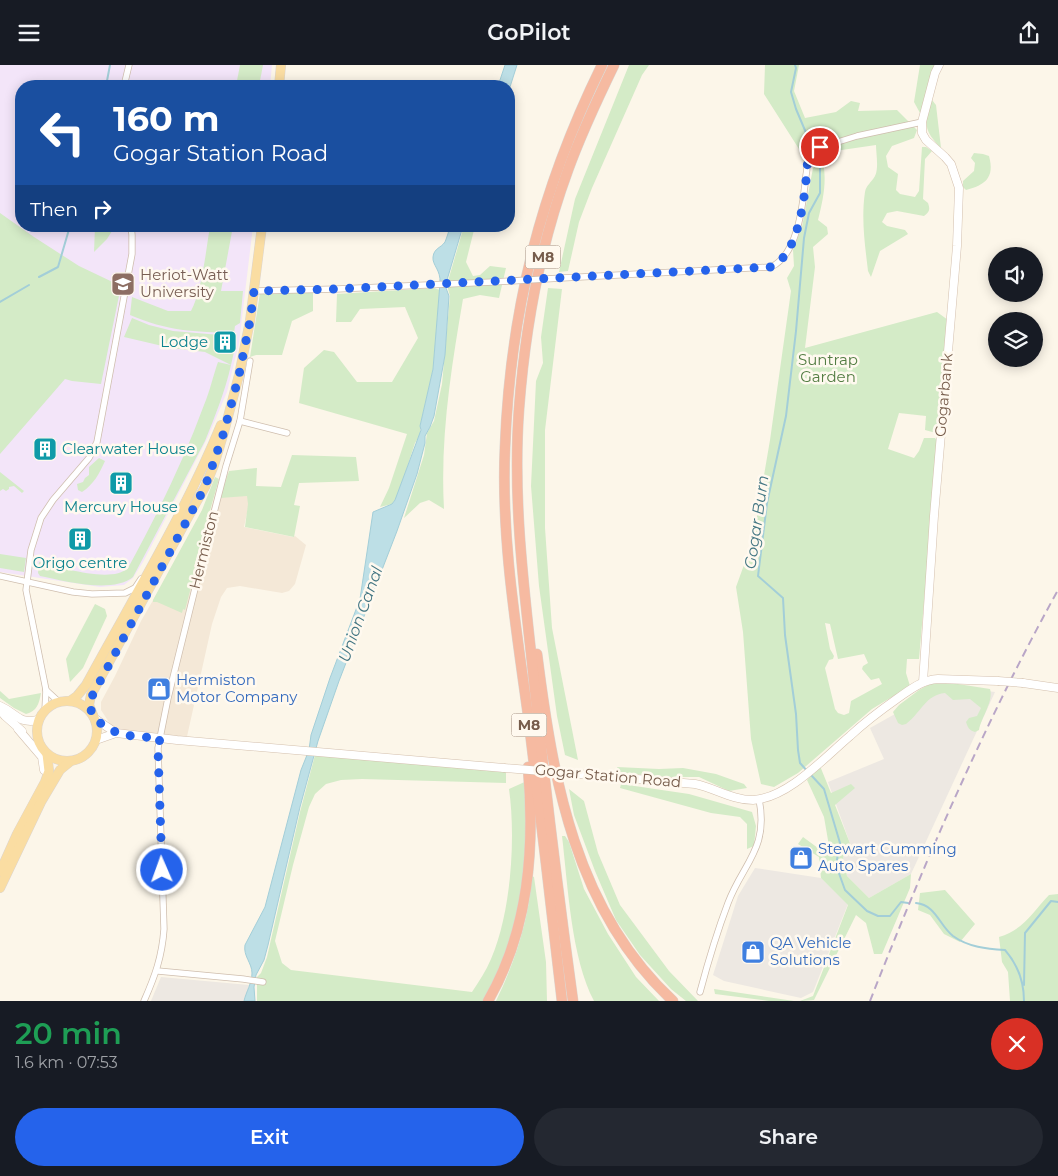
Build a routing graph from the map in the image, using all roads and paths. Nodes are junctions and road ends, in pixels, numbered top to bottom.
1 (128, 65) edge
2 (281, 65) edge
3 (602, 65) edge
4 (614, 65) edge
5 (940, 65) edge
6 (125, 80) edge
7 (280, 80) edge
8 (922, 121) junction
9 (131, 232) edge
10 (261, 232) edge
11 (254, 291) junction
12 (250, 361) dead end
13 (232, 400) junction
14 (240, 421) junction
15 (287, 433) dead end
16 (521, 557) junction
17 (152, 563) junction
18 (0, 576) edge
19 (26, 581) junction
20 (512, 594) junction
21 (923, 682) junction
22 (1058, 688) edge
23 (46, 689) junction
24 (70, 701) junction
25 (59, 702) junction
26 (0, 708) edge
27 (45, 710) junction
28 (94, 717) junction
29 (39, 719) junction
30 (18, 729) junction
31 (116, 733) junction
32 (160, 738) junction
33 (96, 740) junction
34 (45, 751) junction
35 (71, 761) junction
36 (759, 799) junction
37 (34, 801) junction
38 (0, 872) edge
39 (0, 888) edge
40 (158, 971) junction
41 (263, 982) dead end
42 (700, 992) dead end
43 (144, 1001) edge
44 (488, 1001) edge
45 (562, 1001) edge
46 (573, 1001) edge
47 (673, 1001) edge

1 - 6 street
2 - 7 main road
3 - 20 highway, M8
4 - 16 highway, M8
5 - 8 street
8 - 11 street, bridge
8 - 21 street, Gogarbank
9 - 19 street
10 - 11 main road
11 - 13 main road
12 - 14 street, Hermiston
13 - 17 main road
13 - 28 main road
14 - 15 street
14 - 32 street, Hermiston
16 - 46 highway, M8
16 - 47 highway, M8
17 - 19 street
17 - 24 main road
18 - 19 street
19 - 23 street
20 - 44 highway, M8
20 - 45 highway, M8
21 - 22 street, Gogar Station Road, bridge
21 - 36 street, Gogar Station Road
23 - 25 street
23 - 27 street
24 - 25 main road
24 - 28 main road
25 - 27 main road
26 - 29 street
26 - 30 street
27 - 29 main road
28 - 31 street, Gogar Station Road
28 - 33 main road
29 - 34 main road
30 - 34 street
30 - 37 street
31 - 32 street, Gogar Station Road
31 - 33 street, Gogar Station Road
32 - 36 street, Gogar Station Road, bridge
32 - 40 street, Hermiston
33 - 35 main road
34 - 35 main road
34 - 37 main road
35 - 39 main road
36 - 42 street
37 - 38 main road
40 - 41 street
40 - 43 street, Hermiston

